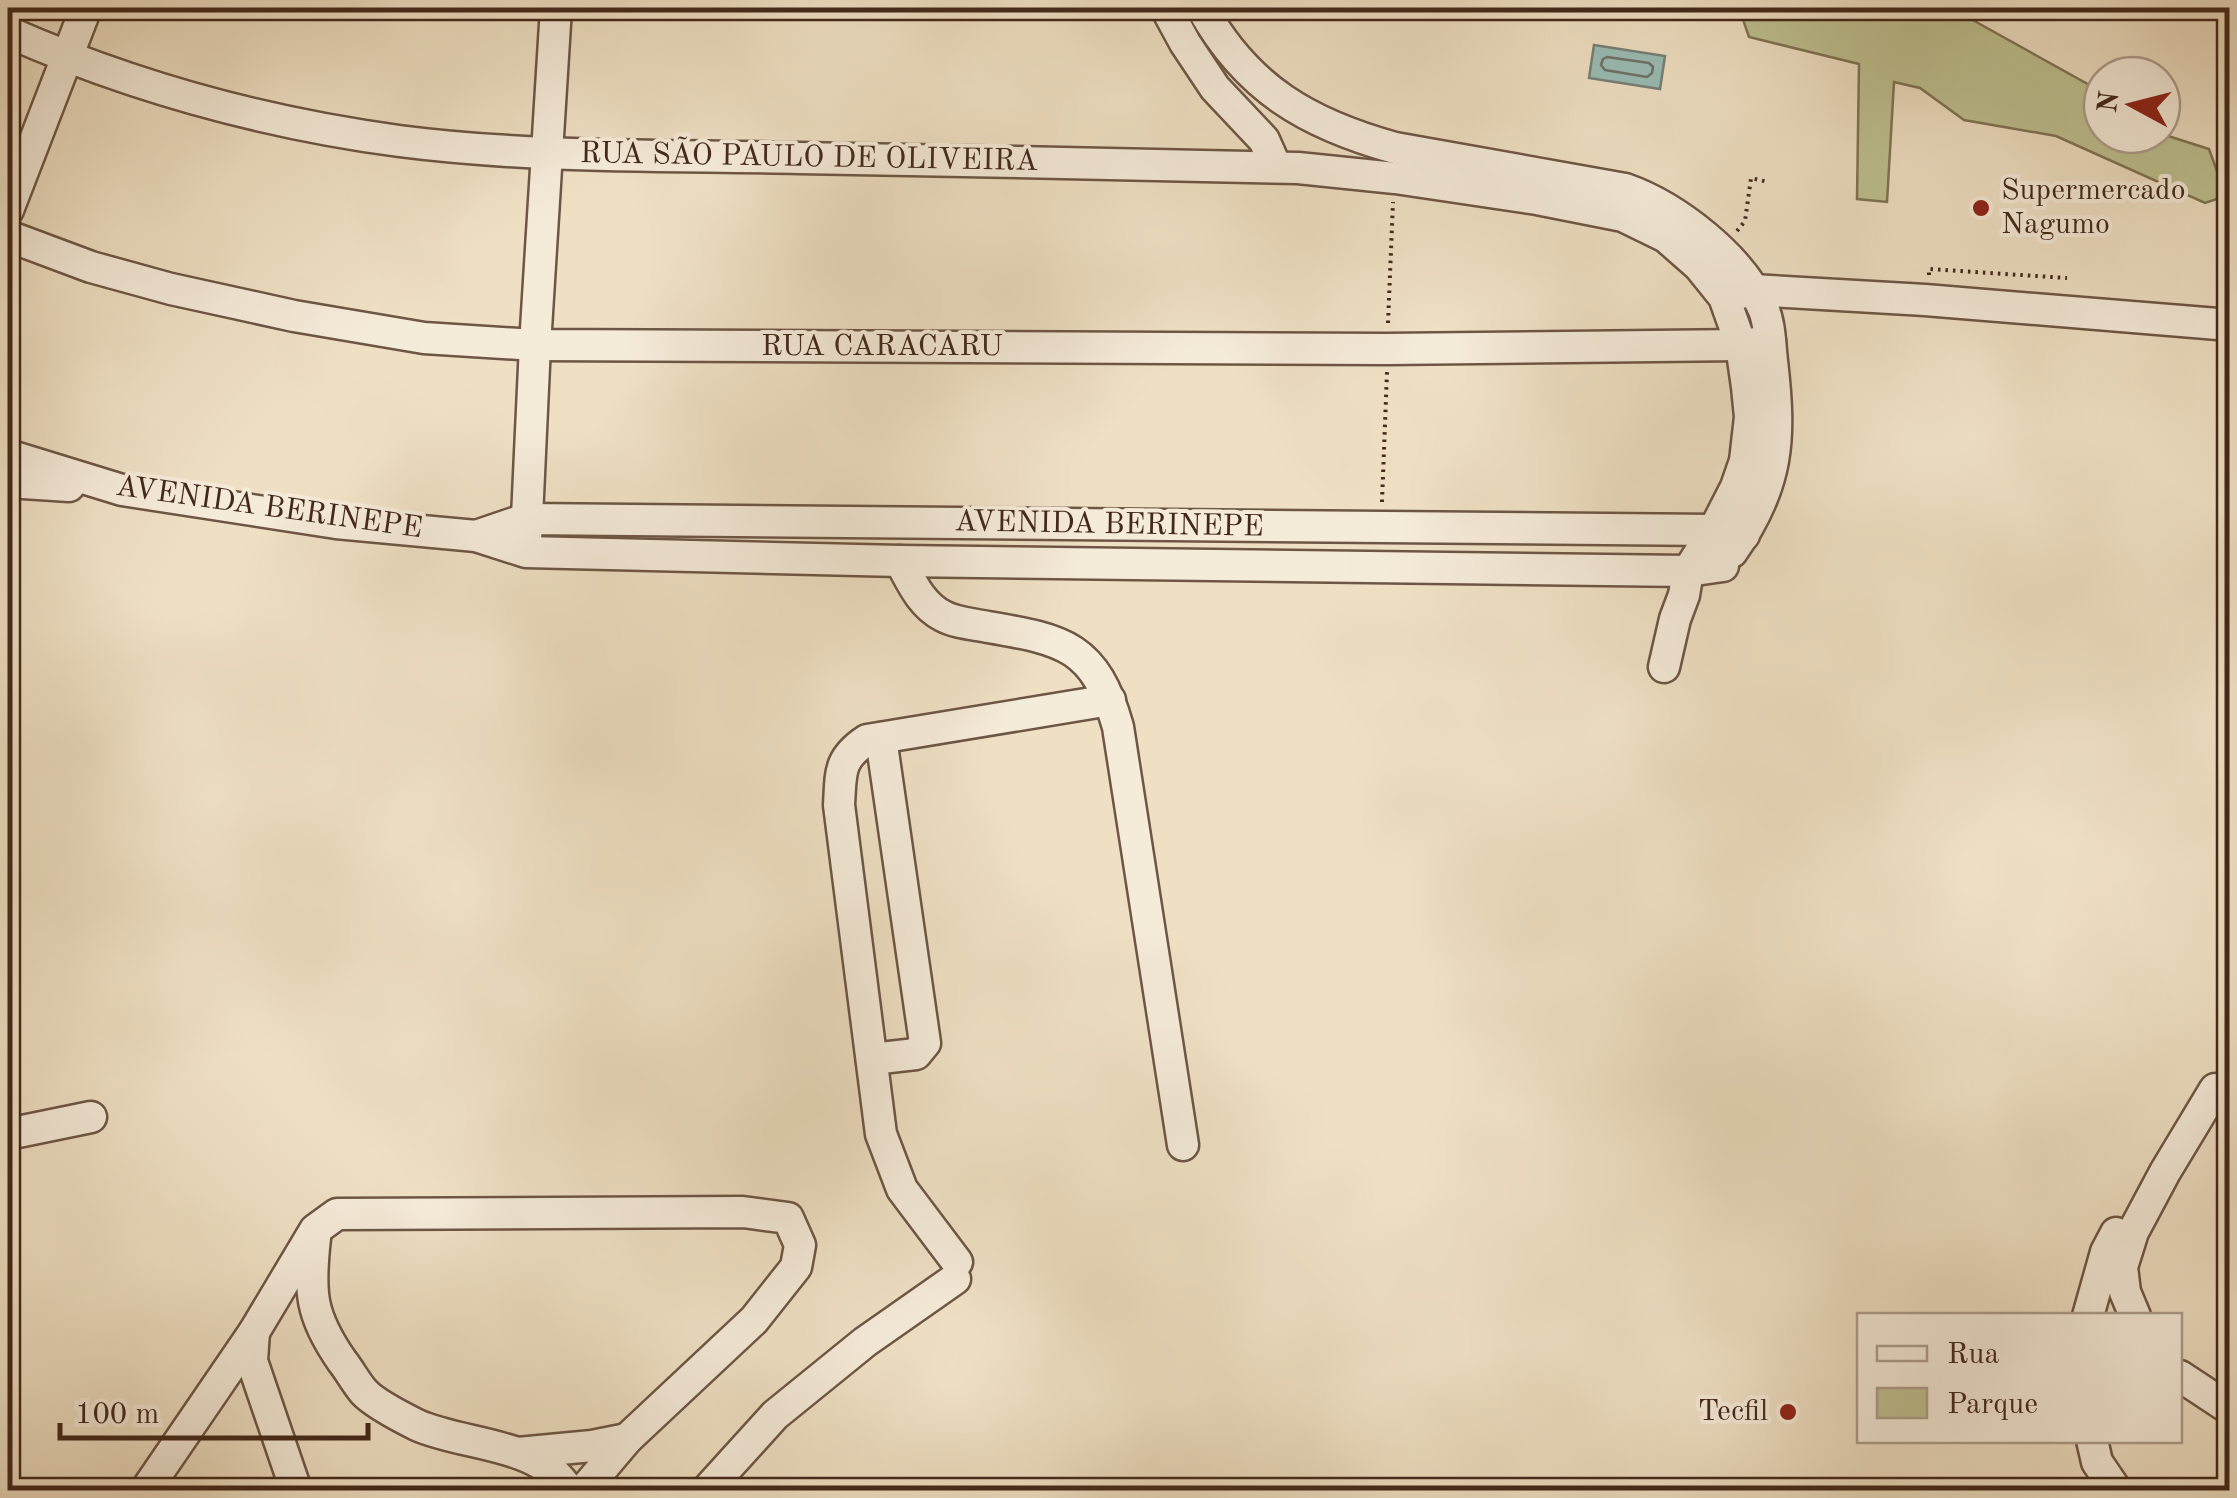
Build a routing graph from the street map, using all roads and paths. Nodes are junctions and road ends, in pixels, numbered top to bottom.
1 (86, 8) edge
2 (556, 8) edge
3 (1166, 8) edge
4 (1202, 8) edge
5 (8, 32) edge
6 (66, 58) junction
7 (547, 153) junction
8 (1276, 168) junction
9 (1768, 182) dead end
10 (8, 210) edge
11 (8, 236) edge
12 (1726, 240) dead end
13 (2067, 278) dead end
14 (1738, 294) junction
15 (1925, 300) junction
16 (2230, 325) edge
17 (1755, 343) junction
18 (535, 345) junction
19 (8, 455) edge
20 (8, 482) edge
21 (122, 490) junction
22 (526, 520) junction
23 (1714, 530) junction
24 (1744, 534) junction
25 (476, 536) junction
26 (526, 552) junction
27 (900, 562) junction
28 (1686, 583) junction
29 (1664, 667) dead end
30 (1110, 700) junction
31 (881, 738) junction
32 (872, 1059) junction
33 (2215, 1089) dead end
34 (90, 1117) dead end
35 (8, 1134) edge
36 (1183, 1145) dead end
37 (2166, 1172) junction
38 (315, 1230) junction
39 (2089, 1313) edge
40 (2133, 1313) edge
41 (258, 1324) junction
42 (329, 1342) junction
43 (2182, 1377) edge
44 (2230, 1408) edge
45 (627, 1439) junction
46 (2092, 1448) edge
47 (518, 1453) junction
48 (146, 1490) edge
49 (296, 1490) edge
50 (568, 1490) edge
51 (584, 1490) edge
52 (707, 1490) edge
53 (2116, 1490) edge

1 - 6 street
2 - 7 street
3 - 8 street
4 - 14 street
5 - 6 street, RUA SÃO PAULO DE OLIVEIRA
6 - 7 street, RUA SÃO PAULO DE OLIVEIRA
6 - 10 street
7 - 8 street, RUA SÃO PAULO DE OLIVEIRA
7 - 18 street
8 - 14 street, RUA SÃO PAULO DE OLIVEIRA
9 - 12 path
11 - 18 street, RUA CARACARU
13 - 15 path
14 - 15 street
14 - 17 street
15 - 16 street
17 - 18 street, RUA CARACARU
17 - 23 street
17 - 24 street
18 - 22 street
19 - 21 street, AVENIDA BERINEPE
20 - 21 street
21 - 25 street, AVENIDA BERINEPE
22 - 23 street, AVENIDA BERINEPE
22 - 25 street, AVENIDA BERINEPE
22 - 26 street
23 - 24 street, AVENIDA BERINEPE
23 - 28 street
24 - 28 street, AVENIDA BERINEPE
25 - 26 street, AVENIDA BERINEPE
26 - 27 street, AVENIDA BERINEPE
27 - 28 street, AVENIDA BERINEPE
27 - 30 street
28 - 29 street
30 - 31 street
30 - 36 street
31 - 32 street
31 - 32 street
32 - 52 street
33 - 37 street
34 - 35 street
37 - 39 street
37 - 40 street
38 - 41 street
38 - 42 street
38 - 45 street
41 - 42 street
41 - 48 street
41 - 49 street
42 - 47 street
43 - 44 street
45 - 47 street
45 - 51 street
46 - 53 street
47 - 50 street

